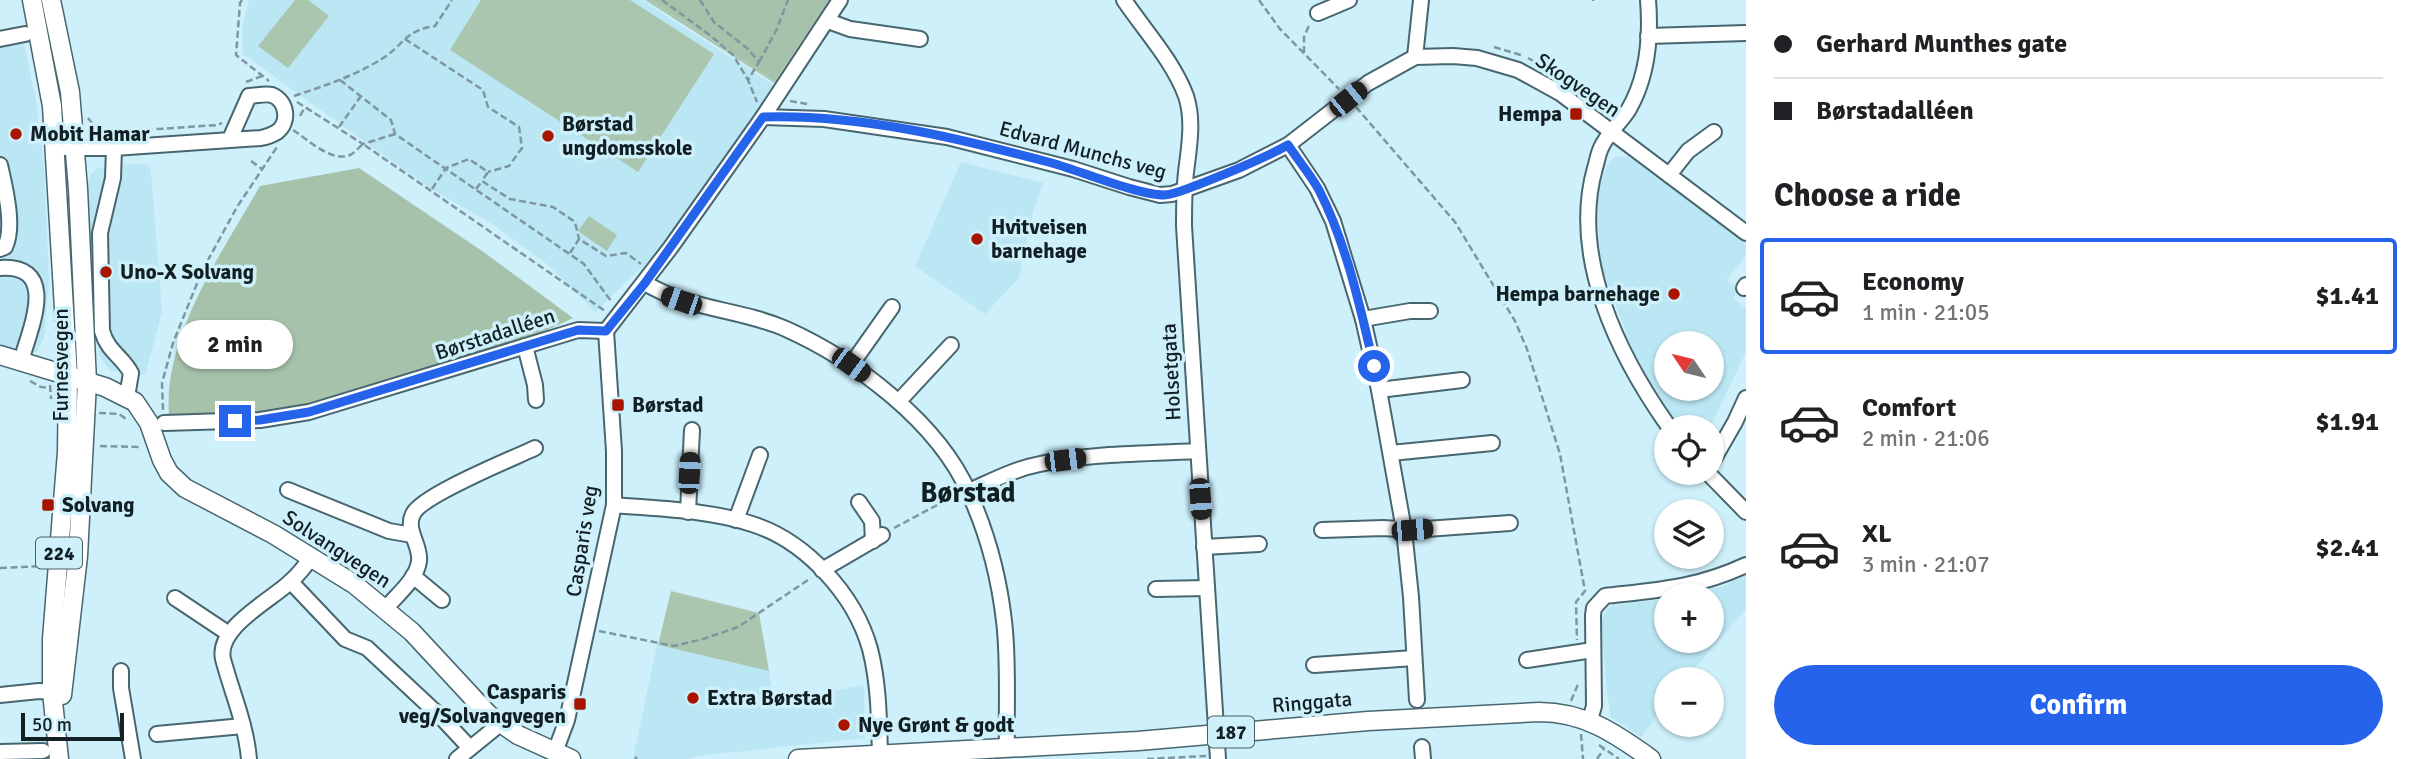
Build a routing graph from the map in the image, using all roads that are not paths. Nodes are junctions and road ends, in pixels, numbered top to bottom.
1 (32, 0) edge
2 (51, 0) edge
3 (840, 0) edge
4 (1124, 0) edge
5 (1349, 0) edge
6 (1421, 0) edge
7 (1648, 0) edge
8 (1318, 13) road end
9 (828, 22) junction
10 (1746, 33) edge
11 (25, 34) dead end
12 (1648, 36) junction
13 (0, 39) edge
14 (920, 39) dead end
15 (1415, 57) junction
16 (763, 117) junction
17 (1714, 132) dead end
18 (1613, 133) junction
19 (230, 139) junction
20 (1288, 145) junction
21 (56, 148) junction
22 (75, 149) junction
23 (114, 149) junction
24 (0, 165) edge
25 (1670, 175) junction
26 (1184, 190) junction
27 (1746, 233) edge
28 (0, 249) edge
29 (0, 268) edge
30 (645, 283) junction
31 (892, 307) dead end
32 (1430, 311) dead end
33 (1363, 319) junction
34 (600, 330) junction
35 (951, 345) dead end
36 (525, 346) junction
37 (0, 355) edge
38 (21, 361) junction
39 (851, 365) junction
40 (68, 376) junction
41 (1462, 380) dead end
42 (87, 382) junction
43 (1379, 390) junction
44 (127, 397) junction
45 (1746, 398) edge
46 (536, 400) dead end
47 (899, 401) junction
48 (1660, 415) edge
49 (164, 420) road end
50 (692, 430) dead end
51 (1724, 441) edge
52 (1492, 443) dead end
53 (535, 449) dead end
54 (1197, 451) junction
55 (1391, 453) junction
56 (760, 455) dead end
57 (1720, 485) edge
58 (288, 490) dead end
59 (969, 491) junction
60 (859, 502) dead end
61 (614, 505) junction
62 (688, 512) junction
63 (1746, 512) edge
64 (736, 520) junction
65 (1510, 523) dead end
66 (1322, 530) dead end
67 (1404, 530) junction
68 (412, 536) junction
69 (1259, 544) dead end
70 (1204, 547) junction
71 (312, 556) junction
72 (1746, 565) edge
73 (822, 570) junction
74 (413, 576) junction
75 (291, 582) junction
76 (1207, 588) junction
77 (1156, 589) dead end
78 (175, 598) dead end
79 (442, 600) dead end
80 (386, 608) junction
81 (229, 634) junction
82 (1593, 650) junction
83 (1414, 658) junction
84 (1527, 660) dead end
85 (1314, 665) dead end
86 (121, 671) dead end
87 (57, 692) junction
88 (0, 695) edge
89 (1417, 700) dead end
90 (500, 724) junction
91 (243, 726) junction
92 (1585, 727) junction
93 (1217, 733) junction
94 (157, 734) dead end
95 (470, 748) junction
96 (1007, 749) junction
97 (0, 752) edge
98 (51, 755) edge
99 (553, 755) edge
100 (880, 756) junction
101 (1641, 756) edge
102 (1215, 757) edge
103 (842, 758) edge
104 (133, 759) edge
105 (248, 759) edge
106 (457, 759) edge
107 (798, 759) edge

1 - 21 main road, Furnesvegen / 224
2 - 22 main road, Furnesvegen / 224
3 - 9 street
4 - 26 street, Holsetgata
5 - 8 street
6 - 15 street
7 - 12 street
9 - 14 street
9 - 16 street
10 - 12 street
11 - 13 street
12 - 18 street
15 - 18 street, Skogvegen
15 - 20 street, Skogvegen
16 - 26 street, Edvard Munchs veg
16 - 30 street
17 - 25 street
18 - 25 street, Skogvegen
18 - 48 street
19 - 19 street
19 - 23 street
20 - 26 street, Skogvegen
20 - 33 street
21 - 22 street
21 - 40 main road, Furnesvegen / 224
22 - 23 street
22 - 42 main road, Furnesvegen / 224
23 - 44 street
24 - 28 street
25 - 27 street, Skogvegen
26 - 54 street, Holsetgata
29 - 38 street
30 - 34 street
30 - 39 street
31 - 39 street
32 - 33 street
33 - 43 street
34 - 36 street, Børstadalléen
34 - 61 street, Casparis veg
35 - 47 street
36 - 46 street
36 - 49 street, Børstadalléen
37 - 38 main road
38 - 40 main road
39 - 47 street
40 - 42 main road
40 - 87 main road, Furnesvegen / 224
41 - 43 street
42 - 44 main road
42 - 87 main road, Furnesvegen / 224
43 - 55 street
44 - 71 main road, Solvangvegen
45 - 51 street
47 - 59 street
50 - 62 street
52 - 55 street
53 - 68 street
54 - 59 street
54 - 70 street, Holsetgata
55 - 67 street
56 - 64 street
57 - 63 street
58 - 68 street
59 - 96 street
60 - 73 street
61 - 62 street
61 - 99 street, Casparis veg
62 - 64 street
64 - 73 street
65 - 67 street
66 - 67 street
67 - 83 street
68 - 74 street
69 - 70 street
70 - 76 street, Holsetgata
71 - 75 street
71 - 80 main road, Solvangvegen
72 - 82 street
73 - 100 street
74 - 79 street
74 - 80 street
75 - 81 street
75 - 95 street
76 - 77 street
76 - 93 street, Holsetgata
78 - 81 street
80 - 90 main road, Solvangvegen
81 - 91 street
82 - 84 street
82 - 92 street
83 - 85 street
83 - 89 street
86 - 104 street
87 - 88 street
87 - 98 main road, Furnesvegen / 224
90 - 95 street
90 - 99 main road, Solvangvegen
91 - 94 street
91 - 105 street
92 - 93 main road, Ringgata / 187
92 - 101 main road, Ringgata / 187
93 - 96 main road, Ringgata / 187
93 - 102 street, Holsetgata
95 - 106 street
96 - 100 main road, Ringgata / 187
97 - 98 street
100 - 103 main road, Ringgata / 187
103 - 107 main road, Ringgata / 187

